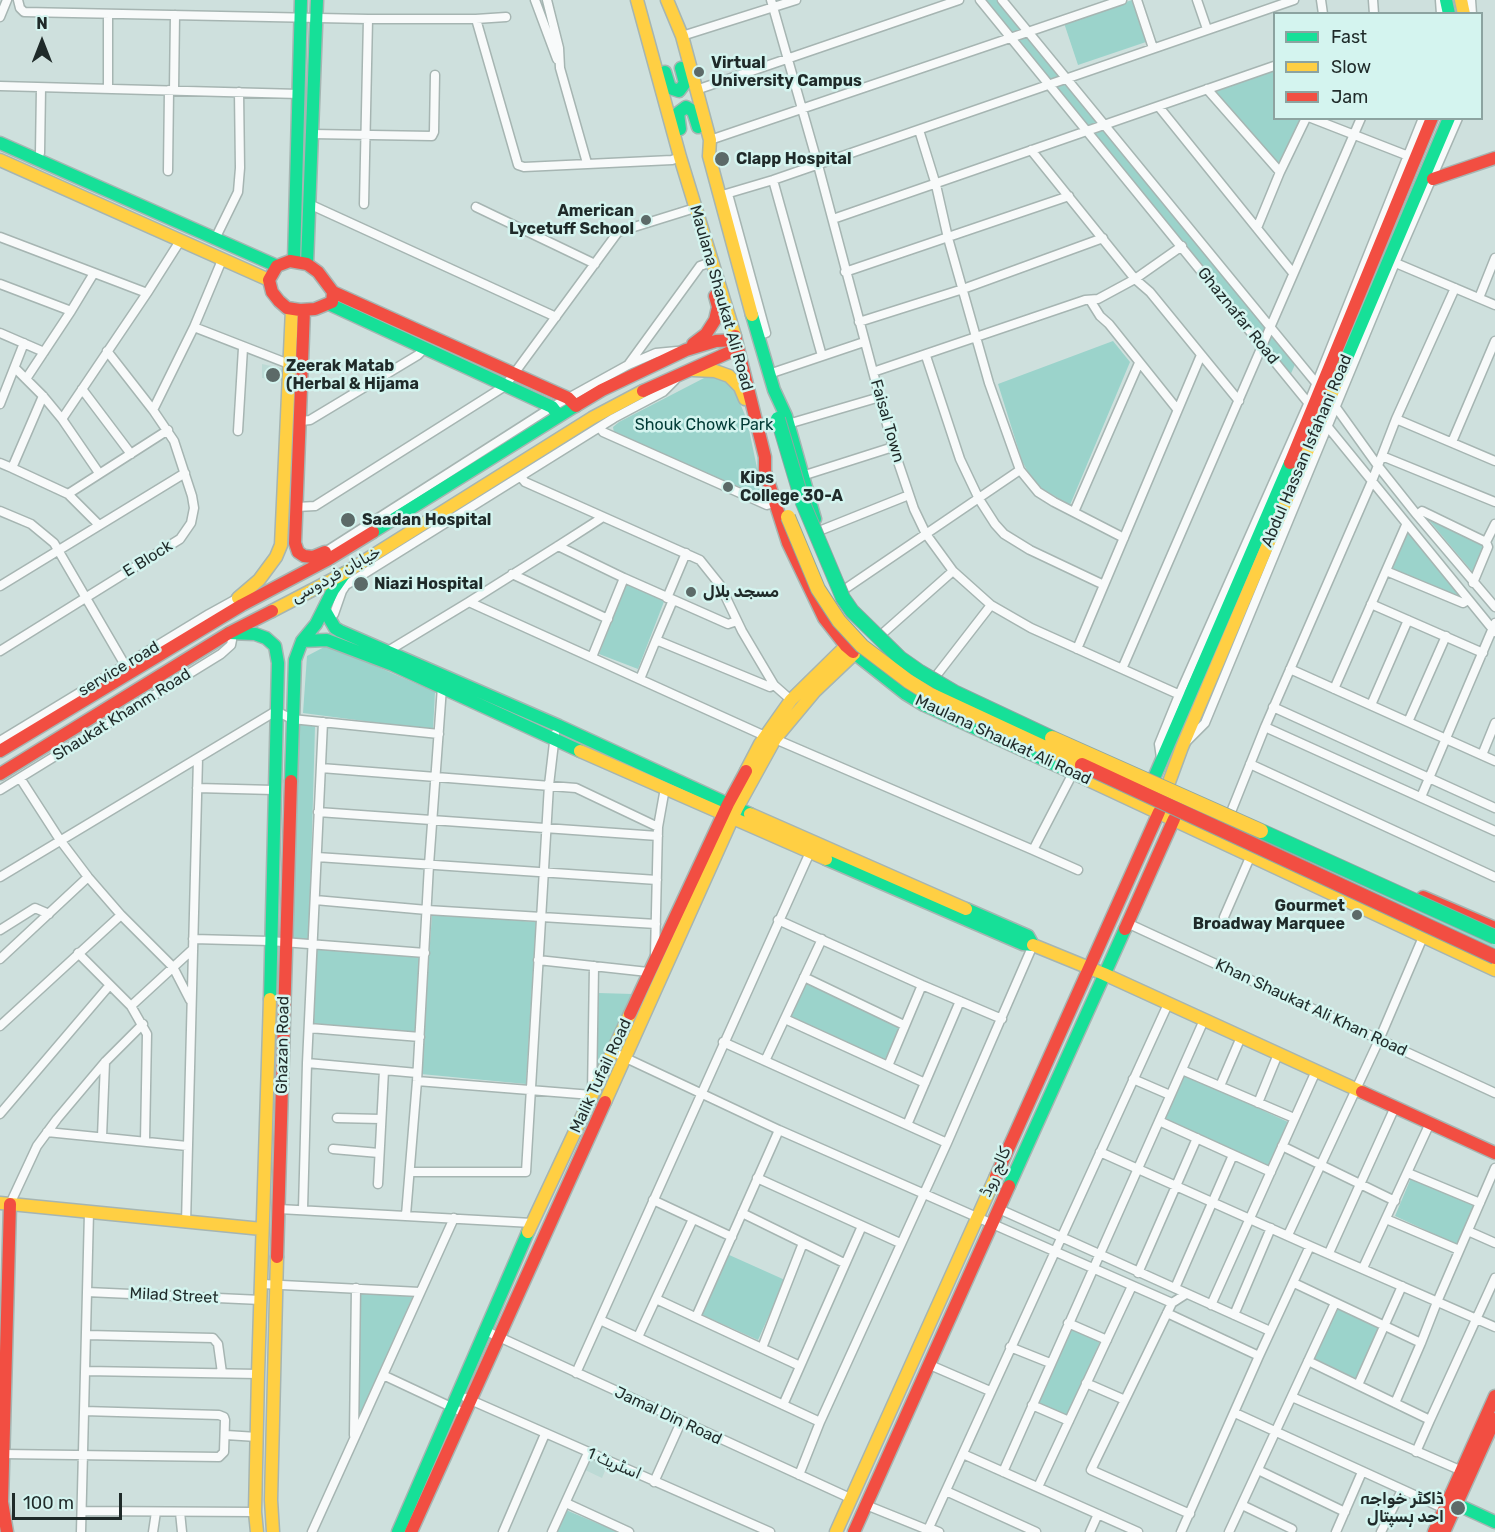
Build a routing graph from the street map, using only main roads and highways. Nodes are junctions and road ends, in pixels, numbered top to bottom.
1 (301, 0) edge
2 (316, 0) edge
3 (637, 0) edge
4 (667, 0) edge
5 (672, 16) junction
6 (643, 21) junction
7 (1431, 120) edge
8 (1448, 120) edge
9 (6, 145) edge
10 (709, 156) junction
11 (1495, 158) edge
12 (2, 161) edge
13 (686, 178) junction
14 (1434, 179) road end
15 (301, 262) junction
16 (711, 262) junction
17 (277, 267) junction
18 (269, 280) junction
19 (331, 298) junction
20 (298, 309) junction
21 (736, 343) junction
22 (686, 350) junction
23 (686, 370) junction
24 (1326, 395) junction
25 (572, 402) junction
26 (555, 412) junction
27 (1318, 413) junction
28 (756, 418) junction
29 (783, 421) junction
30 (518, 442) junction
31 (765, 457) junction
32 (517, 473) junction
33 (327, 556) junction
34 (345, 573) junction
35 (240, 602) junction
36 (327, 614) junction
37 (229, 633) junction
38 (302, 642) junction
39 (850, 650) junction
40 (100, 690) junction
41 (973, 694) junction
42 (108, 706) junction
43 (1008, 711) junction
44 (956, 721) junction
45 (556, 732) junction
46 (770, 738) junction
47 (999, 739) junction
48 (3, 746) edge
49 (16, 764) junction
50 (0, 774) edge
51 (1154, 778) junction
52 (1168, 785) junction
53 (730, 811) junction
54 (1159, 812) junction
55 (1174, 819) junction
56 (1338, 859) junction
57 (1370, 874) junction
58 (1317, 886) junction
59 (1361, 907) junction
60 (1494, 928) edge
61 (1495, 957) edge
62 (1088, 968) junction
63 (1495, 970) edge
64 (1104, 974) junction
65 (619, 1055) junction
66 (1495, 1153) edge
67 (5, 1204) edge
68 (262, 1229) junction
69 (492, 1334) junction
70 (3, 1360) edge
71 (1495, 1396) edge
72 (461, 1403) junction
73 (1495, 1419) edge
74 (1, 1475) edge
75 (1450, 1506) junction
76 (1495, 1522) edge
77 (7, 1532) edge
78 (257, 1532) edge
79 (273, 1532) edge
80 (398, 1532) edge
81 (411, 1532) edge
82 (836, 1532) edge
83 (854, 1532) edge
84 (1434, 1532) edge
85 (1443, 1532) edge

1 - 15 main road
2 - 15 main road
3 - 6 main road, Maulana Shaukat Ali Road
4 - 5 main road, Maulana Shaukat Ali Road
5 - 6 main road
5 - 10 main road, Maulana Shaukat Ali Road
6 - 13 main road, Maulana Shaukat Ali Road
7 - 24 main road, Abdul Hassan Isfahani Road
8 - 24 main road, Abdul Hassan Isfahani Road
9 - 12 main road
9 - 17 main road
10 - 13 main road
10 - 29 main road, Maulana Shaukat Ali Road
11 - 14 main road
12 - 18 main road
13 - 16 main road, Maulana Shaukat Ali Road
15 - 17 main road
15 - 19 main road
16 - 21 main road, Maulana Shaukat Ali Road
16 - 22 main road
17 - 18 main road
18 - 20 main road
19 - 20 main road
19 - 25 main road
19 - 26 main road
20 - 33 main road
20 - 35 main road
21 - 22 main road, خیابان فردوسی
21 - 23 main road, خیابان فردوسی
21 - 28 main road, Maulana Shaukat Ali Road
22 - 25 main road, خیابان فردوسی
23 - 28 main road
23 - 32 main road, خیابان فردوسی
24 - 27 main road, Abdul Hassan Isfahani Road
25 - 26 main road, خیابان فردوسی
26 - 30 main road, خیابان فردوسی
27 - 51 main road, Abdul Hassan Isfahani Road
27 - 52 main road, Abdul Hassan Isfahani Road
28 - 31 main road, Maulana Shaukat Ali Road
29 - 41 main road, Maulana Shaukat Ali Road
29 - 60 main road, bridge
30 - 32 main road
30 - 33 main road, خیابان فردوسی
31 - 39 main road, Maulana Shaukat Ali Road
31 - 61 main road, bridge
32 - 34 main road, خیابان فردوسی
33 - 35 main road, خیابان فردوسی
34 - 36 main road, Ghazan Road
34 - 37 main road, خیابان فردوسی
35 - 40 main road, خیابان فردوسی
36 - 38 main road, Ghazan Road
36 - 45 main road
37 - 42 main road, خیابان فردوسی
37 - 68 main road, Ghazan Road
38 - 45 main road
38 - 79 main road, Ghazan Road
39 - 44 main road, Maulana Shaukat Ali Road
39 - 46 main road, Malik Tufail Road
39 - 46 main road, Malik Tufail Road
40 - 42 main road
40 - 48 main road, خیابان فردوسی
41 - 43 main road, Maulana Shaukat Ali Road
41 - 44 main road
42 - 49 main road, خیابان فردوسی
43 - 47 main road
43 - 51 main road, Maulana Shaukat Ali Road
44 - 47 main road, Maulana Shaukat Ali Road
45 - 53 main road
45 - 53 main road
46 - 53 main road, Malik Tufail Road
47 - 54 main road, Maulana Shaukat Ali Road
48 - 49 main road
49 - 50 main road, خیابان فردوسی
51 - 52 main road, Maulana Shaukat Ali Road
52 - 56 main road, Maulana Shaukat Ali Road
53 - 62 main road
53 - 65 main road, Malik Tufail Road
53 - 65 main road, Malik Tufail Road
54 - 55 main road, Maulana Shaukat Ali Road
54 - 62 main road, کالج روڈ
55 - 58 main road, Maulana Shaukat Ali Road
55 - 64 main road, کالج روڈ
56 - 57 main road, Maulana Shaukat Ali Road
56 - 58 main road
57 - 59 main road
57 - 60 main road, Maulana Shaukat Ali Road
58 - 59 main road, Maulana Shaukat Ali Road
59 - 63 main road, Maulana Shaukat Ali Road
62 - 64 main road
62 - 82 main road, کالج روڈ
64 - 66 main road
64 - 83 main road, کالج روڈ
65 - 69 main road, Malik Tufail Road
65 - 69 main road, Malik Tufail Road
67 - 68 main road
67 - 70 main road
68 - 78 main road, Ghazan Road
69 - 72 main road, Malik Tufail Road
70 - 74 main road
71 - 75 main road
72 - 80 main road, Malik Tufail Road
72 - 81 main road, Malik Tufail Road
73 - 75 main road
74 - 77 main road
75 - 76 main road
75 - 84 main road
75 - 85 main road

